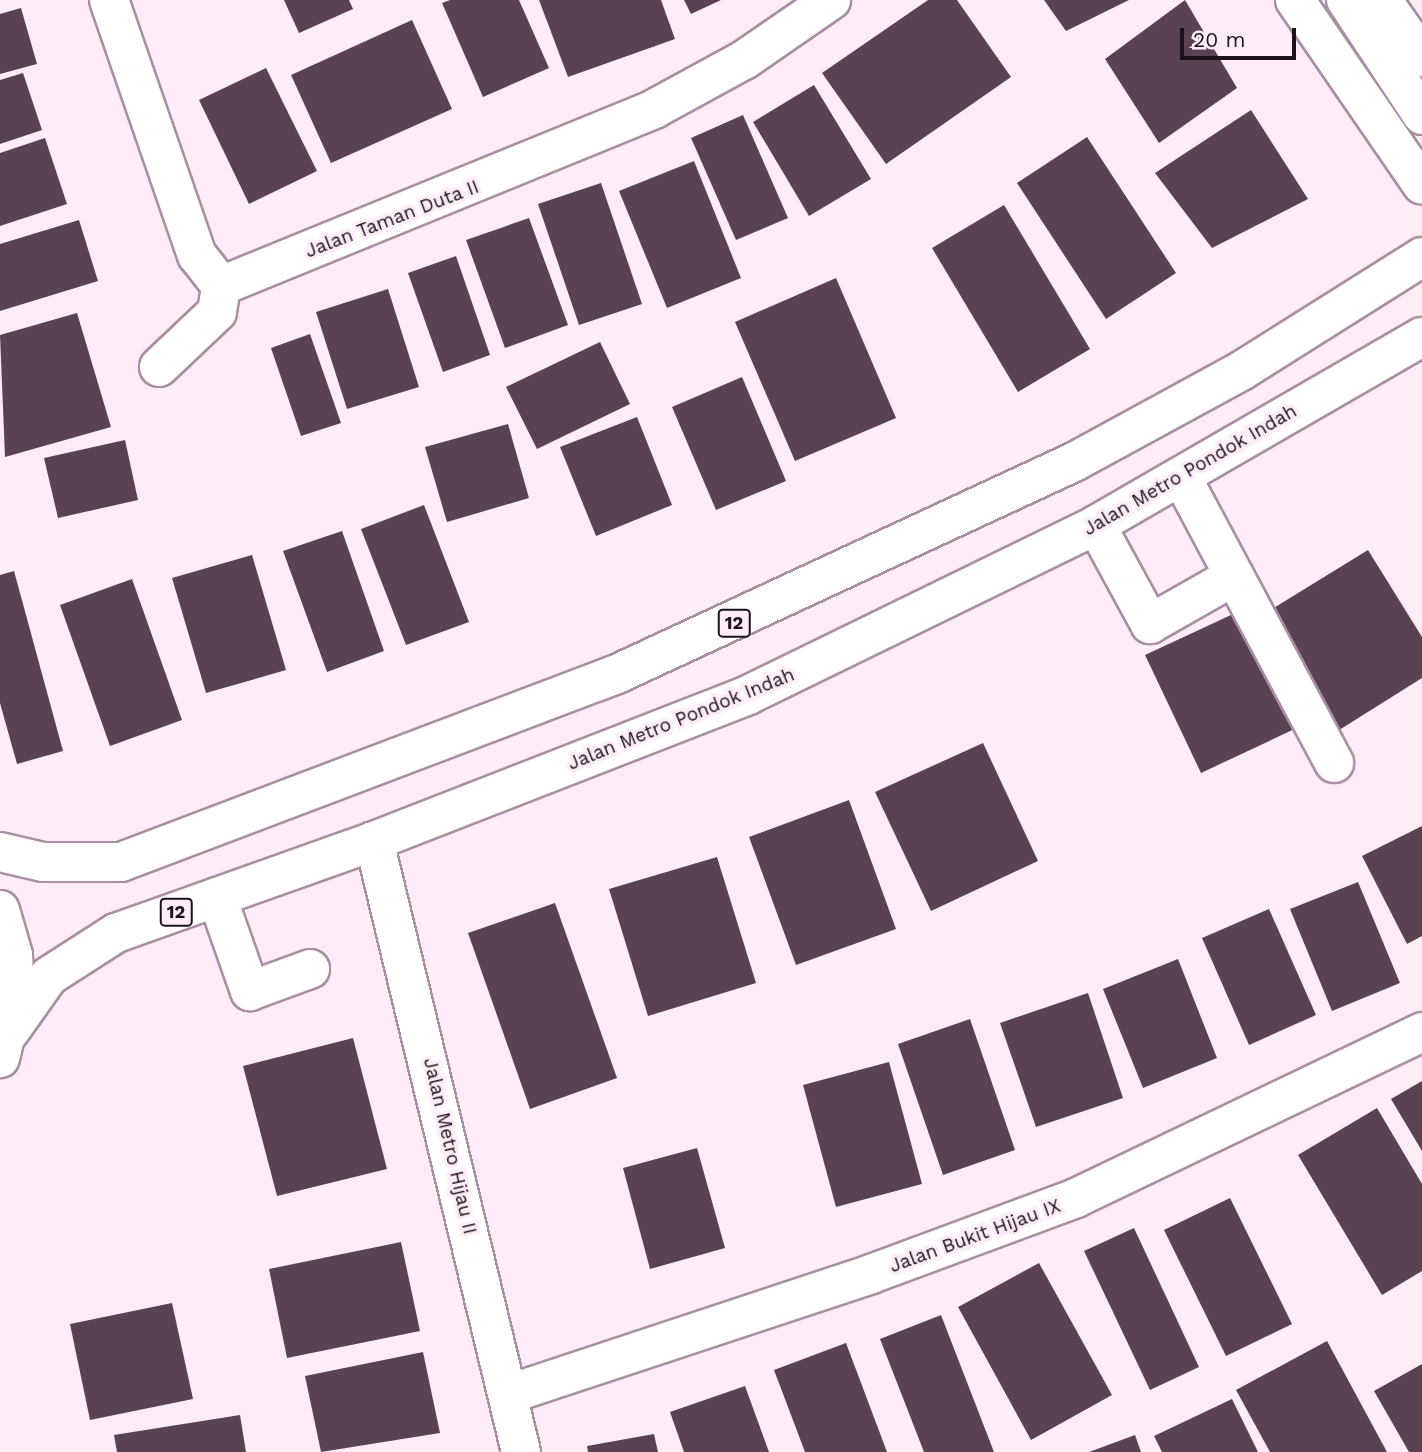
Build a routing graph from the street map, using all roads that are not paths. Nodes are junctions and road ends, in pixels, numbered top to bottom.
1 (109, 0) edge
2 (831, 0) edge
3 (1295, 0) edge
4 (1346, 0) edge
5 (1375, 17) edge
6 (1333, 56) junction
7 (1422, 58) edge
8 (1422, 114) edge
9 (1422, 185) edge
10 (1422, 257) edge
11 (221, 286) junction
12 (1422, 337) edge
13 (159, 367) dead end
14 (1182, 478) junction
15 (1096, 525) junction
16 (1234, 576) junction
17 (1334, 763) dead end
18 (374, 841) junction
19 (0, 852) edge
20 (217, 897) junction
21 (0, 910) edge
22 (310, 969) dead end
23 (1422, 1032) edge
24 (5, 1044) edge
25 (509, 1394) junction
26 (521, 1452) edge

1 - 11 main road
2 - 11 main road, Jalan Taman Duta II
3 - 6 main road
4 - 5 main road
5 - 6 main road
5 - 7 main road
5 - 8 main road
6 - 9 main road
10 - 19 main road, 12
11 - 13 main road
12 - 14 main road, Jalan Metro Pondok Indah / 12
14 - 15 main road, Jalan Metro Pondok Indah / 12
14 - 16 main road
15 - 16 main road
15 - 18 main road, Jalan Metro Pondok Indah / 12
16 - 17 main road
18 - 20 main road, Jalan Metro Pondok Indah / 12
18 - 25 main road, Jalan Metro Hijau II
20 - 22 main road
20 - 24 main road, Jalan Metro Pondok Indah / 12
21 - 24 main road, 12
23 - 25 main road, Jalan Bukit Hijau IX
25 - 26 main road, Jalan Metro Hijau II

